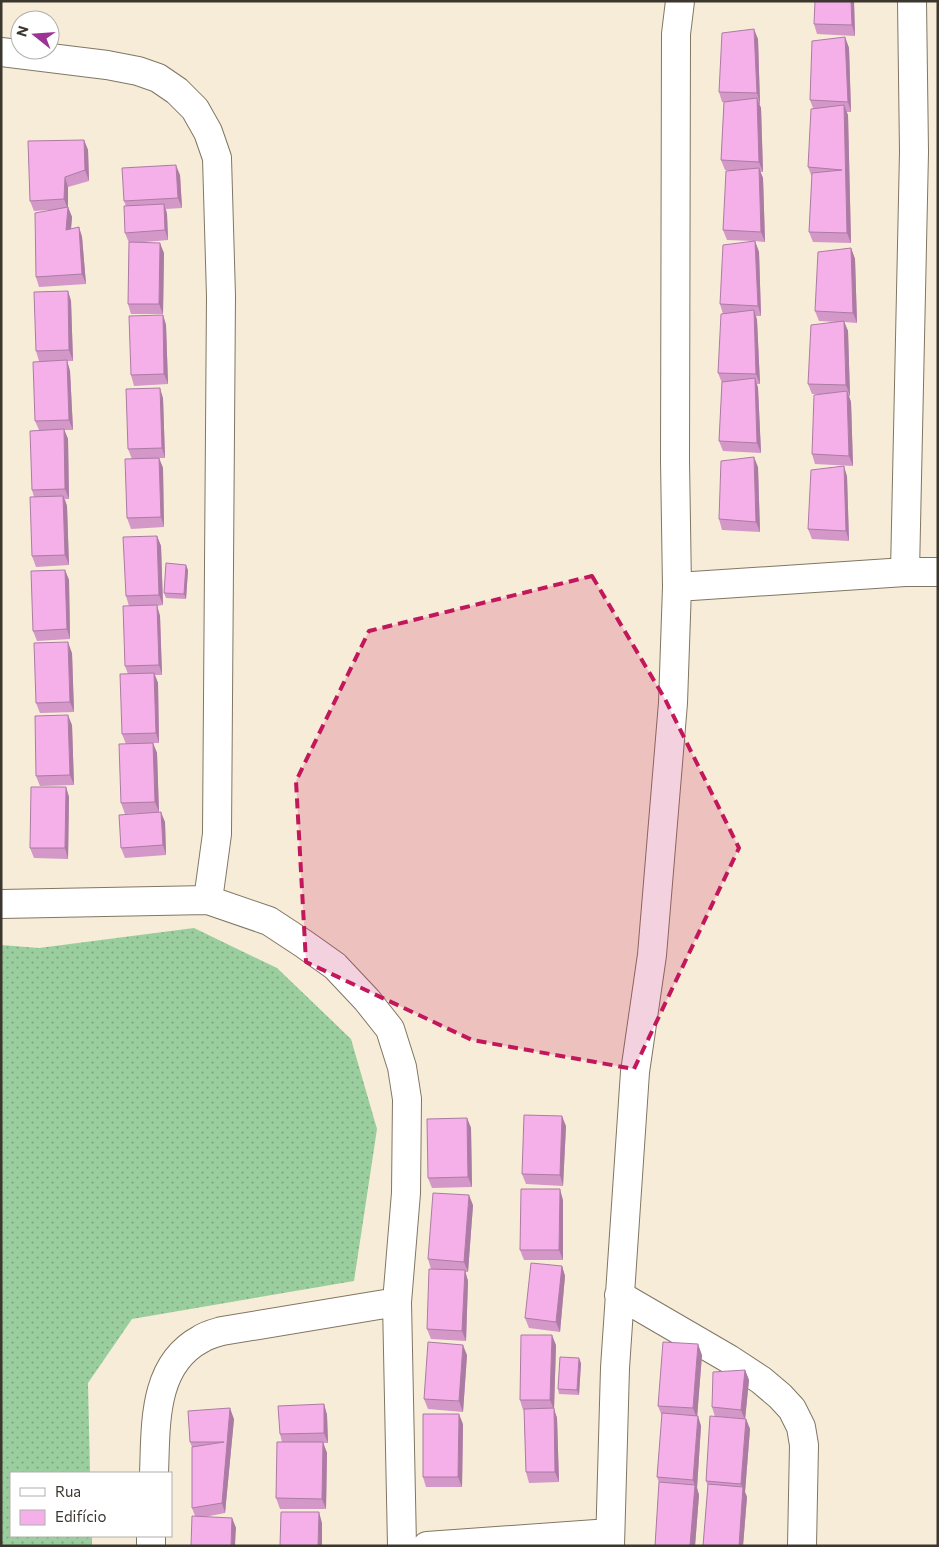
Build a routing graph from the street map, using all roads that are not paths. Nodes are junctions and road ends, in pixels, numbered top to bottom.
1 (680, 1) edge
2 (912, 1) edge
3 (1, 52) edge
4 (905, 572) junction
5 (938, 572) edge
6 (678, 587) junction
7 (208, 900) junction
8 (1, 904) edge
9 (619, 1295) junction
10 (397, 1302) junction
11 (154, 1472) edge
12 (610, 1540) edge
13 (402, 1546) edge
14 (427, 1546) edge
15 (802, 1546) edge

1 - 6 street
2 - 4 street
3 - 7 street
4 - 5 street
4 - 6 street
6 - 9 street
7 - 8 street
7 - 10 street
9 - 12 street
9 - 15 street
10 - 11 street
10 - 13 street
12 - 14 street

